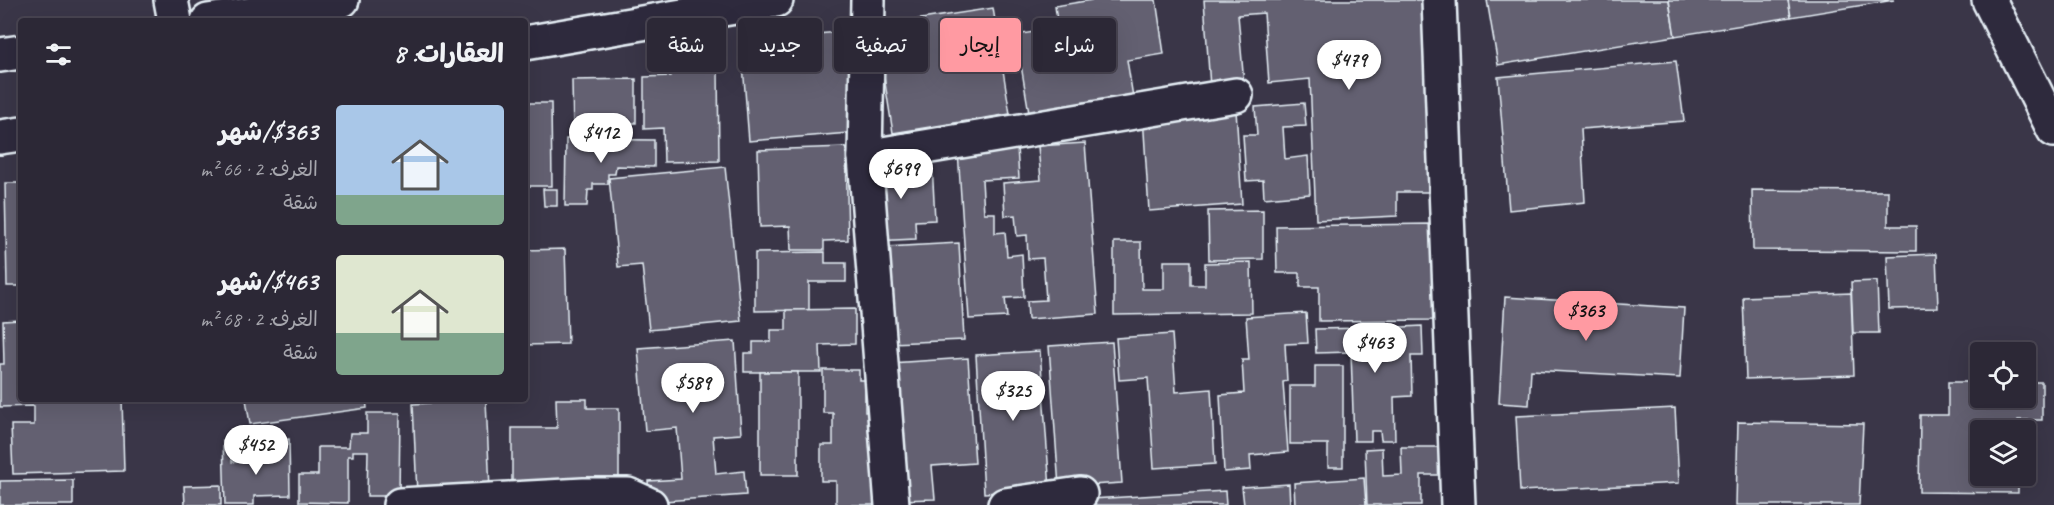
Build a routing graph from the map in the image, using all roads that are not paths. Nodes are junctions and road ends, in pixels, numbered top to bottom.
1 (171, 0) edge
2 (342, 0) edge
3 (776, 0) edge
4 (868, 0) edge
5 (1439, 0) edge
6 (1989, 0) edge
7 (174, 18) edge
8 (227, 18) edge
9 (528, 42) edge
10 (18, 52) edge
11 (0, 55) edge
12 (1236, 95) dead end
13 (2054, 130) edge
14 (18, 134) edge
15 (0, 137) edge
16 (865, 157) junction
17 (1080, 494) dead end
18 (400, 505) edge
19 (650, 505) edge
20 (892, 505) edge
21 (1005, 505) edge
22 (1458, 505) edge

1 - 7 main road
2 - 8 main road
3 - 9 main road
4 - 16 main road
5 - 22 main road
6 - 13 main road
10 - 11 main road
12 - 16 main road
14 - 15 main road
16 - 20 main road
17 - 21 main road
18 - 19 main road

